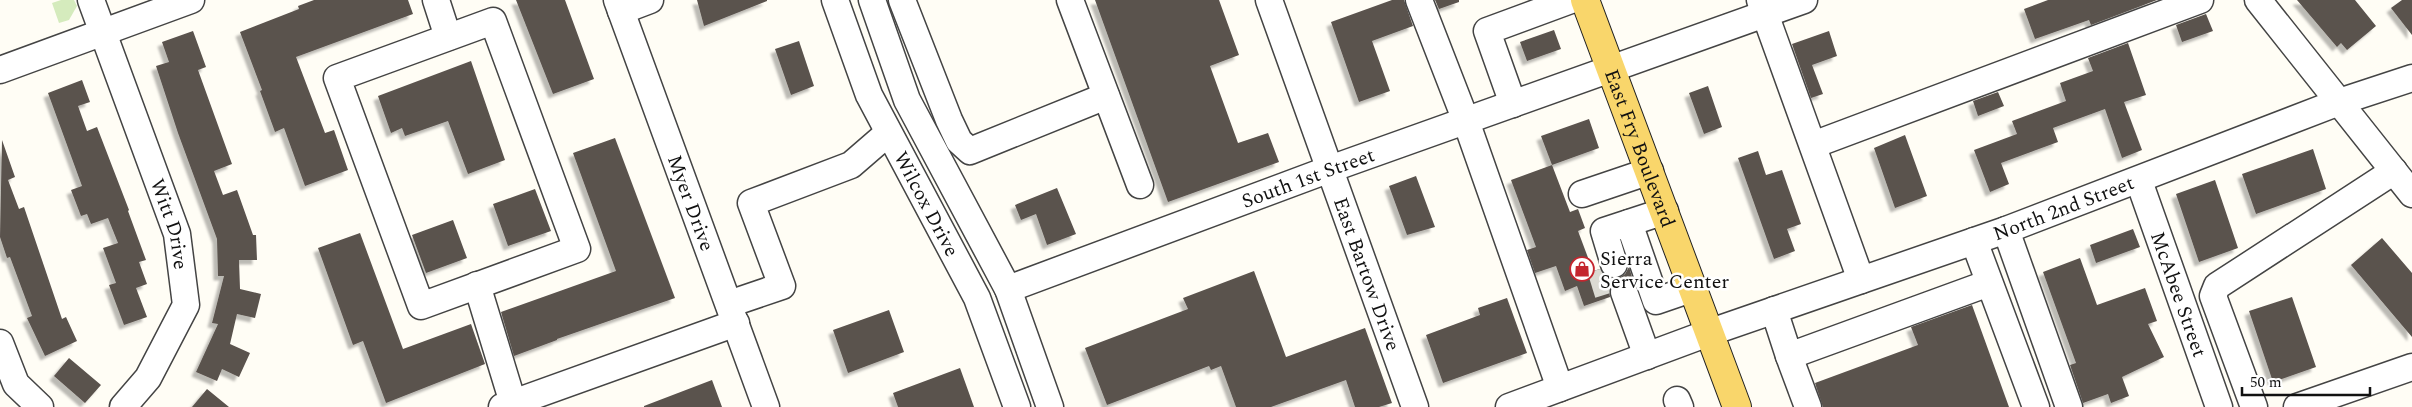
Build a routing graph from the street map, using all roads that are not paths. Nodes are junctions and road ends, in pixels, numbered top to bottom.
1 (91, 0) edge
2 (191, 0) edge
3 (436, 0) edge
4 (650, 0) edge
5 (835, 0) edge
6 (872, 0) edge
7 (902, 0) edge
8 (1070, 0) edge
9 (1269, 0) edge
10 (1418, 0) edge
11 (1571, 0) edge
12 (1585, 0) edge
13 (1804, 0) edge
14 (2200, 0) edge
15 (2258, 0) edge
16 (619, 5) edge
17 (1763, 7) edge
18 (102, 32) junction
19 (448, 37) junction
20 (1611, 69) junction
21 (0, 70) edge
22 (2412, 78) edge
23 (1106, 96) junction
24 (2339, 102) junction
25 (1513, 104) junction
26 (1466, 121) junction
27 (888, 132) junction
28 (1813, 145) junction
29 (1330, 169) junction
30 (1650, 171) junction
31 (2394, 171) junction
32 (2139, 181) junction
33 (1140, 185) dead end
34 (1582, 194) dead end
35 (2412, 194) edge
36 (1665, 211) junction
37 (1629, 223) junction
38 (2006, 230) junction
39 (1974, 242) junction
40 (1607, 266) tunnel mouth
41 (1861, 280) junction
42 (1989, 283) junction
43 (477, 285) junction
44 (1694, 288) junction
45 (1008, 289) junction
46 (1656, 301) junction
47 (1774, 310) junction
48 (732, 313) junction
49 (1711, 332) junction
50 (0, 343) edge
51 (1647, 356) junction
52 (1789, 356) junction
53 (2412, 367) edge
54 (1560, 388) junction
55 (508, 405) edge
56 (40, 407) edge
57 (123, 407) edge
58 (766, 407) edge
59 (1017, 407) edge
60 (1050, 407) edge
61 (1415, 407) edge
62 (1509, 407) edge
63 (1737, 407) edge
64 (1808, 407) edge
65 (2036, 407) edge
66 (2070, 407) edge
67 (2219, 407) edge
68 (2254, 407) edge
69 (2297, 407) edge

1 - 18 street, Witt Drive
2 - 18 street
3 - 19 street
4 - 16 street
5 - 27 street, Wilcox Drive
6 - 45 street, Wilcox Drive
7 - 23 street
8 - 23 street
9 - 29 street, East Bartow Drive
10 - 26 street
11 - 25 street
12 - 20 main road, East Fry Boulevard
13 - 17 street, South 1st Street
14 - 28 street
15 - 24 street
16 - 48 street, Myer Drive
17 - 20 street, South 1st Street
17 - 28 street
18 - 21 street
18 - 57 street, Witt Drive
19 - 43 street
19 - 43 street
20 - 25 street, South 1st Street
20 - 30 main road, East Fry Boulevard
22 - 24 street, North 2nd Street
23 - 33 street
24 - 31 street
24 - 32 street, North 2nd Street
25 - 26 street, South 1st Street
26 - 29 street, South 1st Street
26 - 54 street
27 - 48 street
27 - 59 street, Wilcox Drive
28 - 41 street
29 - 45 street, South 1st Street
29 - 61 street, East Bartow Drive
30 - 34 street
30 - 36 main road, East Fry Boulevard
31 - 35 street
31 - 68 street
32 - 38 street, North 2nd Street
32 - 67 street, McAbee Street
36 - 37 street
36 - 44 main road, East Fry Boulevard
37 - 40 street
37 - 46 street
38 - 39 street, North 2nd Street
38 - 66 street
39 - 41 street, North 2nd Street
39 - 42 street
41 - 47 street, North 2nd Street
42 - 52 street
42 - 65 street
43 - 55 street
44 - 46 street
44 - 49 main road, East Fry Boulevard
45 - 60 street, Wilcox Drive
46 - 51 street
47 - 49 street, North 2nd Street
47 - 52 street
48 - 55 street
48 - 58 street, Myer Drive
49 - 51 street, North 2nd Street
49 - 63 main road, East Fry Boulevard
50 - 56 street
51 - 54 street, North 2nd Street
52 - 64 street
53 - 69 street
54 - 62 street, North 2nd Street

